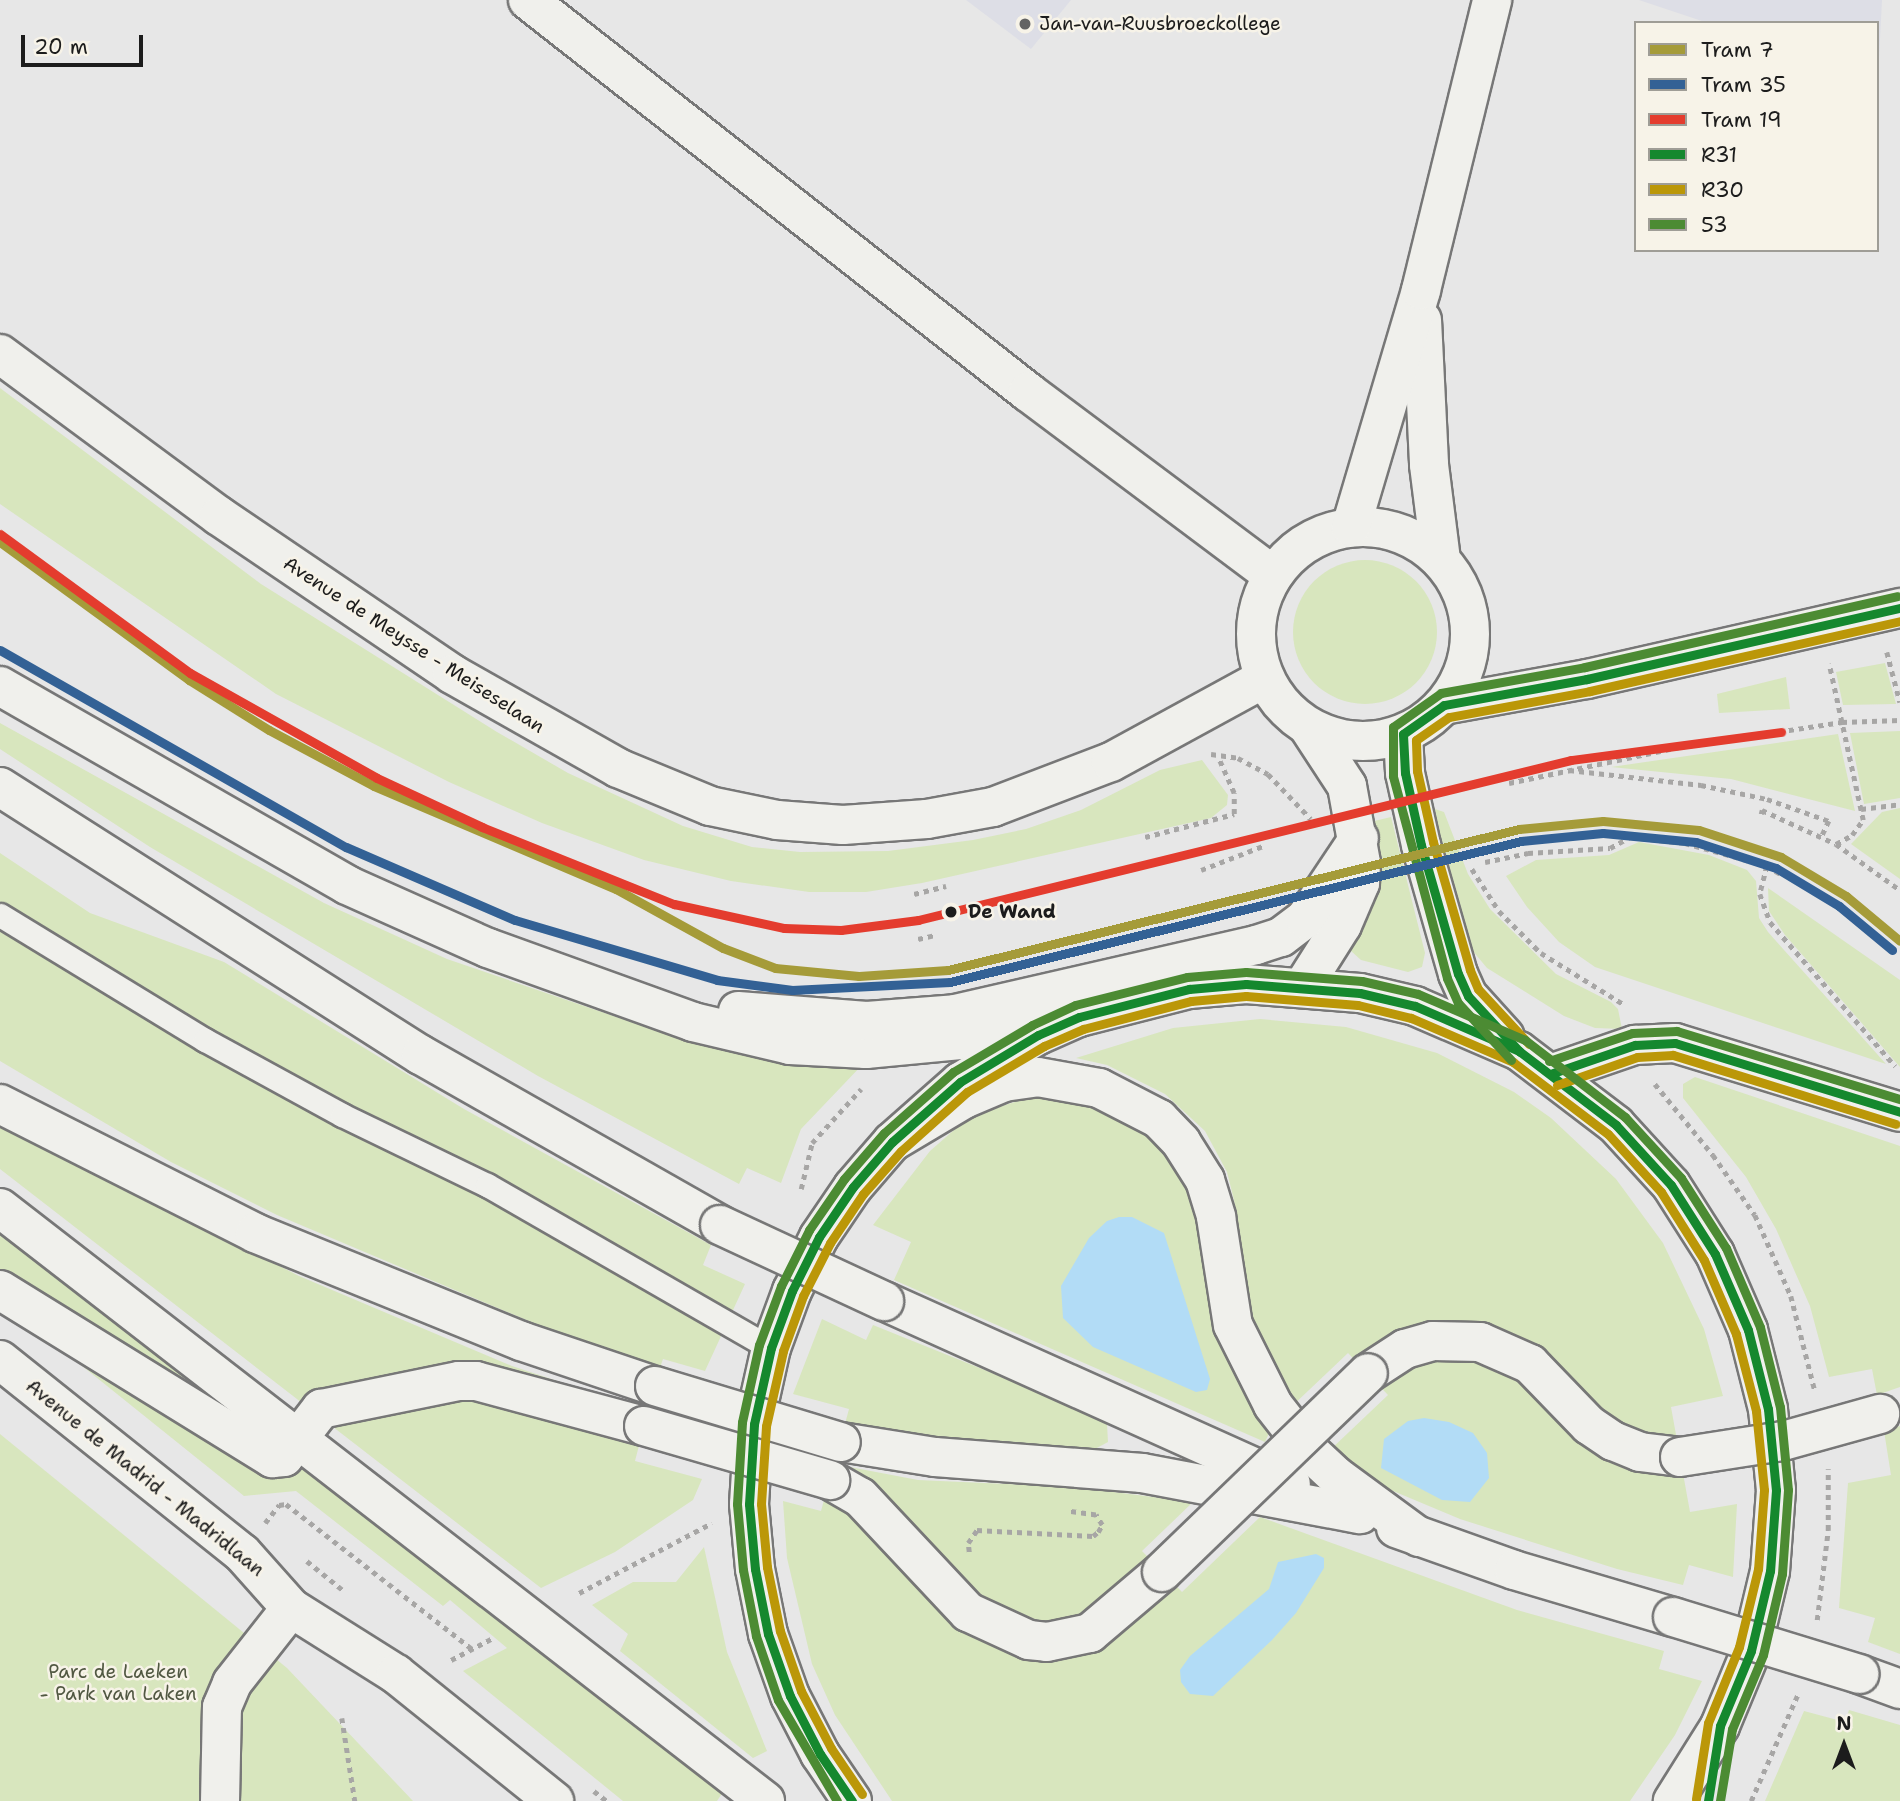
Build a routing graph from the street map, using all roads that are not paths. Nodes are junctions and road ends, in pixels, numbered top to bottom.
1 (528, 0) edge
2 (1492, 0) edge
3 (1421, 290) junction
4 (0, 354) edge
5 (1351, 527) junction
6 (1441, 560) junction
7 (1273, 575) junction
8 (1900, 608) edge
9 (1265, 678) junction
10 (0, 686) edge
11 (1444, 705) junction
12 (1309, 728) junction
13 (1404, 734) junction
14 (0, 787) edge
15 (1359, 838) junction
16 (0, 915) edge
17 (578, 980) junction
18 (1304, 985) junction
19 (1079, 1017) junction
20 (1519, 1052) junction
21 (1552, 1073) junction
22 (0, 1104) edge
23 (1900, 1112) edge
24 (892, 1142) junction
25 (0, 1208) edge
26 (0, 1290) edge
27 (771, 1348) junction
28 (0, 1360) edge
29 (1890, 1410) edge
30 (299, 1437) junction
31 (1360, 1514) junction
32 (1419, 1537) junction
33 (291, 1608) junction
34 (1900, 1689) edge
35 (1720, 1726) junction
36 (736, 1776) junction
37 (220, 1801) edge
38 (554, 1801) edge
39 (765, 1801) edge
40 (780, 1801) edge
41 (852, 1801) edge
42 (1673, 1801) edge
43 (1708, 1801) edge

1 - 7 main road
2 - 3 main road
3 - 5 main road
3 - 6 main road
4 - 9 main road, Avenue de Meysse - Meiseselaan
5 - 6 main road
5 - 7 main road
6 - 11 main road
7 - 9 main road
8 - 11 main road
9 - 12 main road
10 - 17 main road
11 - 13 main road
12 - 13 main road
12 - 15 main road
13 - 20 main road
14 - 31 main road, bridge
15 - 17 main road
15 - 18 main road
16 - 27 lane
17 - 19 main road
18 - 19 main road
18 - 20 main road
19 - 24 main road
20 - 21 main road
21 - 23 main road
21 - 35 main road
22 - 31 main road, bridge
24 - 27 main road
24 - 32 main road
25 - 30 main road
26 - 30 main road
27 - 41 main road
28 - 33 main road, Avenue de Madrid - Madridlaan
29 - 30 main road, bridge
30 - 36 main road
31 - 32 main road
32 - 34 main road, bridge
33 - 37 main road
33 - 38 main road, Avenue de Madrid - Madridlaan
35 - 42 main road
35 - 43 main road
36 - 39 main road
36 - 40 main road

